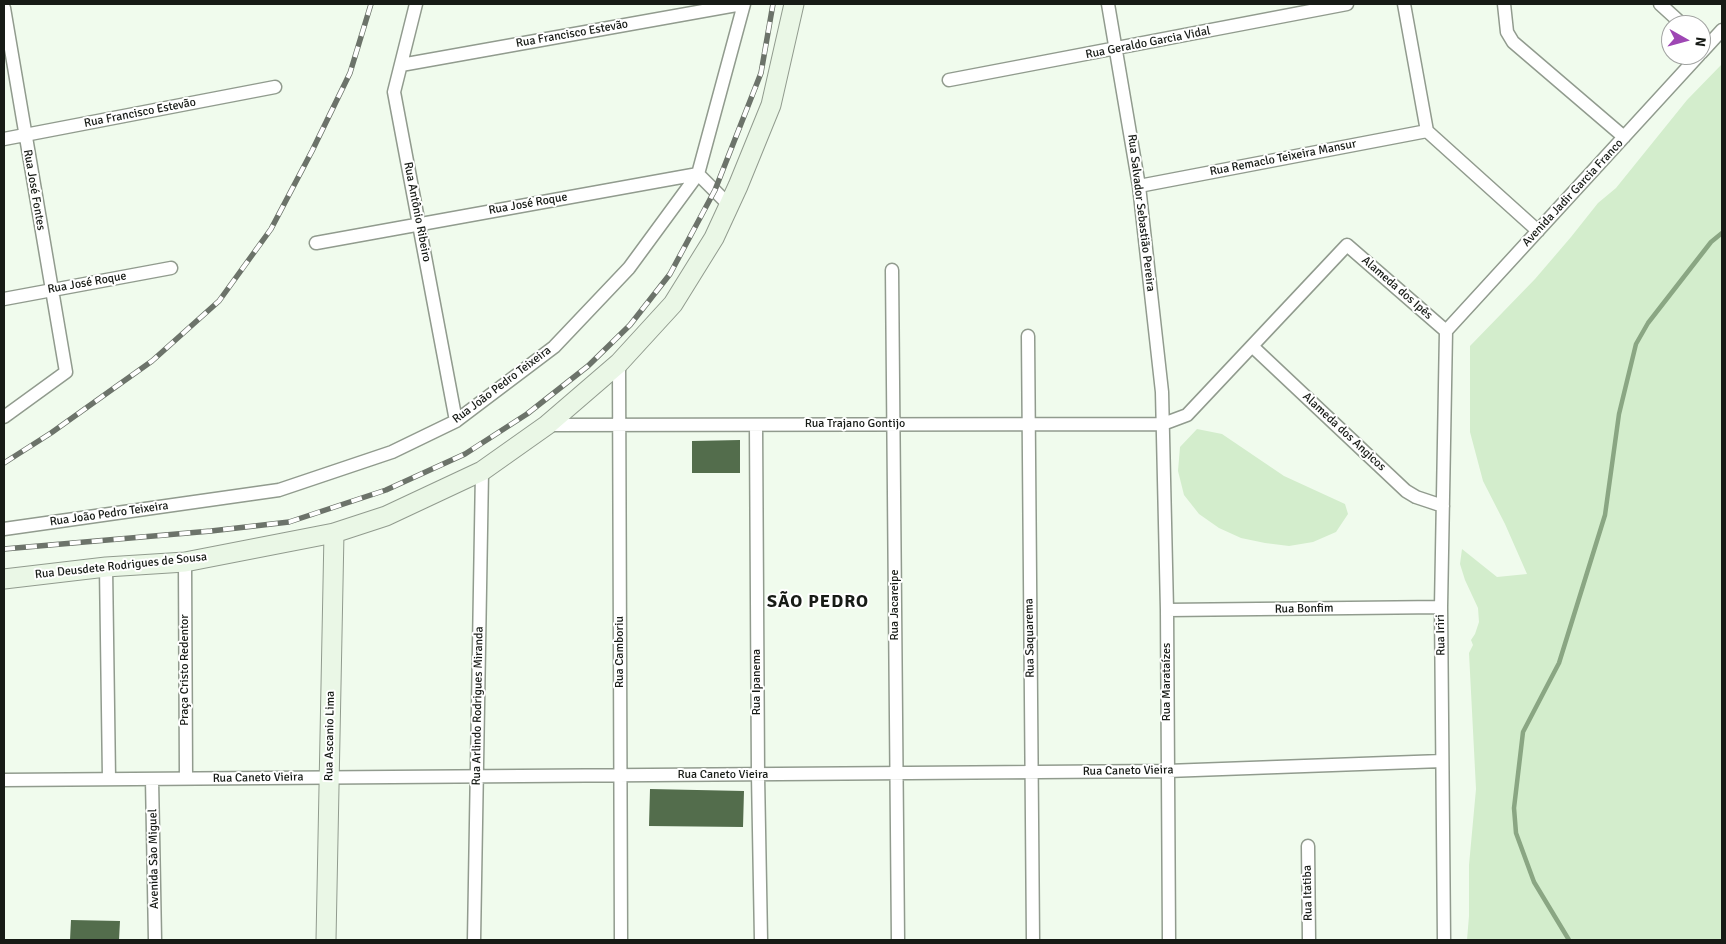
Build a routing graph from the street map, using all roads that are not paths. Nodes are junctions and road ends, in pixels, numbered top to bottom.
1 (416, 4) edge
2 (743, 4) edge
3 (794, 4) edge
4 (1108, 4) edge
5 (1347, 4) edge
6 (1404, 4) edge
7 (1504, 4) edge
8 (1660, 4) edge
9 (4, 8) edge
10 (1672, 15) edge
11 (1722, 30) edge
12 (1711, 40) edge
13 (1116, 49) junction
14 (401, 65) junction
15 (1688, 65) edge
16 (949, 80) dead end
17 (275, 87) dead end
18 (1427, 131) junction
19 (25, 136) junction
20 (1624, 137) junction
21 (4, 139) edge
22 (698, 174) junction
23 (1139, 186) junction
24 (729, 205) junction
25 (419, 224) junction
26 (1538, 231) junction
27 (316, 242) dead end
28 (171, 268) dead end
29 (892, 270) dead end
30 (52, 290) junction
31 (4, 299) edge
32 (1446, 331) junction
33 (1028, 336) dead end
34 (1252, 346) junction
35 (619, 363) junction
36 (4, 417) edge
37 (456, 421) junction
38 (894, 424) junction
39 (1029, 424) junction
40 (1163, 424) junction
41 (547, 425) junction
42 (619, 425) junction
43 (756, 425) junction
44 (482, 471) junction
45 (1443, 506) junction
46 (4, 529) edge
47 (334, 533) junction
48 (185, 562) junction
49 (106, 567) junction
50 (4, 579) edge
51 (1441, 607) junction
52 (1167, 610) junction
53 (1442, 762) junction
54 (1167, 771) junction
55 (1032, 773) junction
56 (897, 774) junction
57 (477, 776) junction
58 (620, 776) junction
59 (758, 776) junction
60 (329, 777) junction
61 (186, 778) junction
62 (109, 779) junction
63 (152, 779) junction
64 (4, 780) edge
65 (1308, 846) dead end
66 (155, 940) edge
67 (326, 940) edge
68 (474, 940) edge
69 (621, 940) edge
70 (761, 940) edge
71 (898, 940) edge
72 (1033, 940) edge
73 (1169, 940) edge
74 (1309, 940) edge
75 (1444, 940) edge

1 - 14 street, Rua Antônio Ribeiro
2 - 14 street, Rua Francisco Estevão
2 - 22 street, Rua João Pedro Teixeira
3 - 24 street, Rua Deusdete Rodrigues de Sousa
4 - 13 street, Rua Salvador Sebastião Pereira
5 - 13 street, Rua Geraldo Garcia Vidal
6 - 18 street
7 - 20 street
8 - 10 street
9 - 19 street, Rua José Fontes
11 - 12 street, Avenida Jadir Garcia Franco
13 - 16 street, Rua Geraldo Garcia Vidal
13 - 23 street, Rua Salvador Sebastião Pereira
14 - 25 street, Rua Antônio Ribeiro
15 - 20 street, Avenida Jadir Garcia Franco
17 - 19 street, Rua Francisco Estevão
18 - 23 street, Rua Remaclo Teixeira Mansur
18 - 26 street
19 - 21 street, Rua Francisco Estevão
19 - 30 street, Rua José Fontes
20 - 26 street, Avenida Jadir Garcia Franco
22 - 24 street
22 - 25 street, Rua José Roque
22 - 37 street, Rua João Pedro Teixeira
23 - 40 street, Rua Salvador Sebastião Pereira
24 - 35 street, Rua Deusdete Rodrigues de Sousa
25 - 27 street, Rua José Roque
25 - 37 street, Rua Antônio Ribeiro
26 - 32 street, Avenida Jadir Garcia Franco
28 - 30 street, Rua José Roque
29 - 38 street, Rua Jacareipe
30 - 31 street, Rua José Roque
30 - 36 street, Rua José Fontes
32 - 34 street, Alameda dos Ipês
32 - 45 street, Rua Iriri
33 - 39 street, Rua Saquarema
34 - 40 street
34 - 45 street, Alameda dos Angicos
35 - 41 street, Rua Deusdete Rodrigues de Sousa
35 - 42 street, Rua Camboriu
37 - 46 street, Rua João Pedro Teixeira
38 - 39 street, Rua Trajano Gontijo
38 - 43 street, Rua Trajano Gontijo
38 - 56 street, Rua Jacareipe
39 - 40 street, Rua Trajano Gontijo
39 - 55 street, Rua Saquarema
40 - 52 street, Rua Marataízes
41 - 42 street, Rua Trajano Gontijo
41 - 44 street, Rua Deusdete Rodrigues de Sousa
42 - 43 street, Rua Trajano Gontijo
42 - 58 street, Rua Camboriu
43 - 59 street, Rua Ipanema
44 - 47 street, Rua Deusdete Rodrigues de Sousa
44 - 57 street, Rua Arlindo Rodrigues Miranda
45 - 51 street, Rua Iriri
47 - 48 street, Rua Deusdete Rodrigues de Sousa
47 - 60 street, Rua Ascanio Lima
48 - 49 street, Rua Deusdete Rodrigues de Sousa
48 - 61 street, Praça Cristo Redentor
49 - 50 street, Rua Deusdete Rodrigues de Sousa
49 - 62 street
51 - 52 street, Rua Bonfim
51 - 53 street, Rua Iriri
52 - 54 street, Rua Marataízes
53 - 54 street, Rua Caneto Vieira
53 - 75 street, Rua Iriri
54 - 55 street, Rua Caneto Vieira
54 - 73 street, Rua Marataízes
55 - 56 street, Rua Caneto Vieira
55 - 72 street, Rua Saquarema
56 - 59 street, Rua Caneto Vieira
56 - 71 street, Rua Jacareipe
57 - 58 street, Rua Caneto Vieira
57 - 60 street, Rua Caneto Vieira
57 - 68 street, Rua Arlindo Rodrigues Miranda
58 - 59 street, Rua Caneto Vieira
58 - 69 street, Rua Camboriu
59 - 70 street, Rua Ipanema
60 - 61 street, Rua Caneto Vieira
60 - 67 street, Rua Ascanio Lima
61 - 63 street, Rua Caneto Vieira
62 - 63 street, Rua Caneto Vieira
62 - 64 street, Rua Caneto Vieira
63 - 66 street, Avenida Sào Miguel
65 - 74 street, Rua Itatiba

